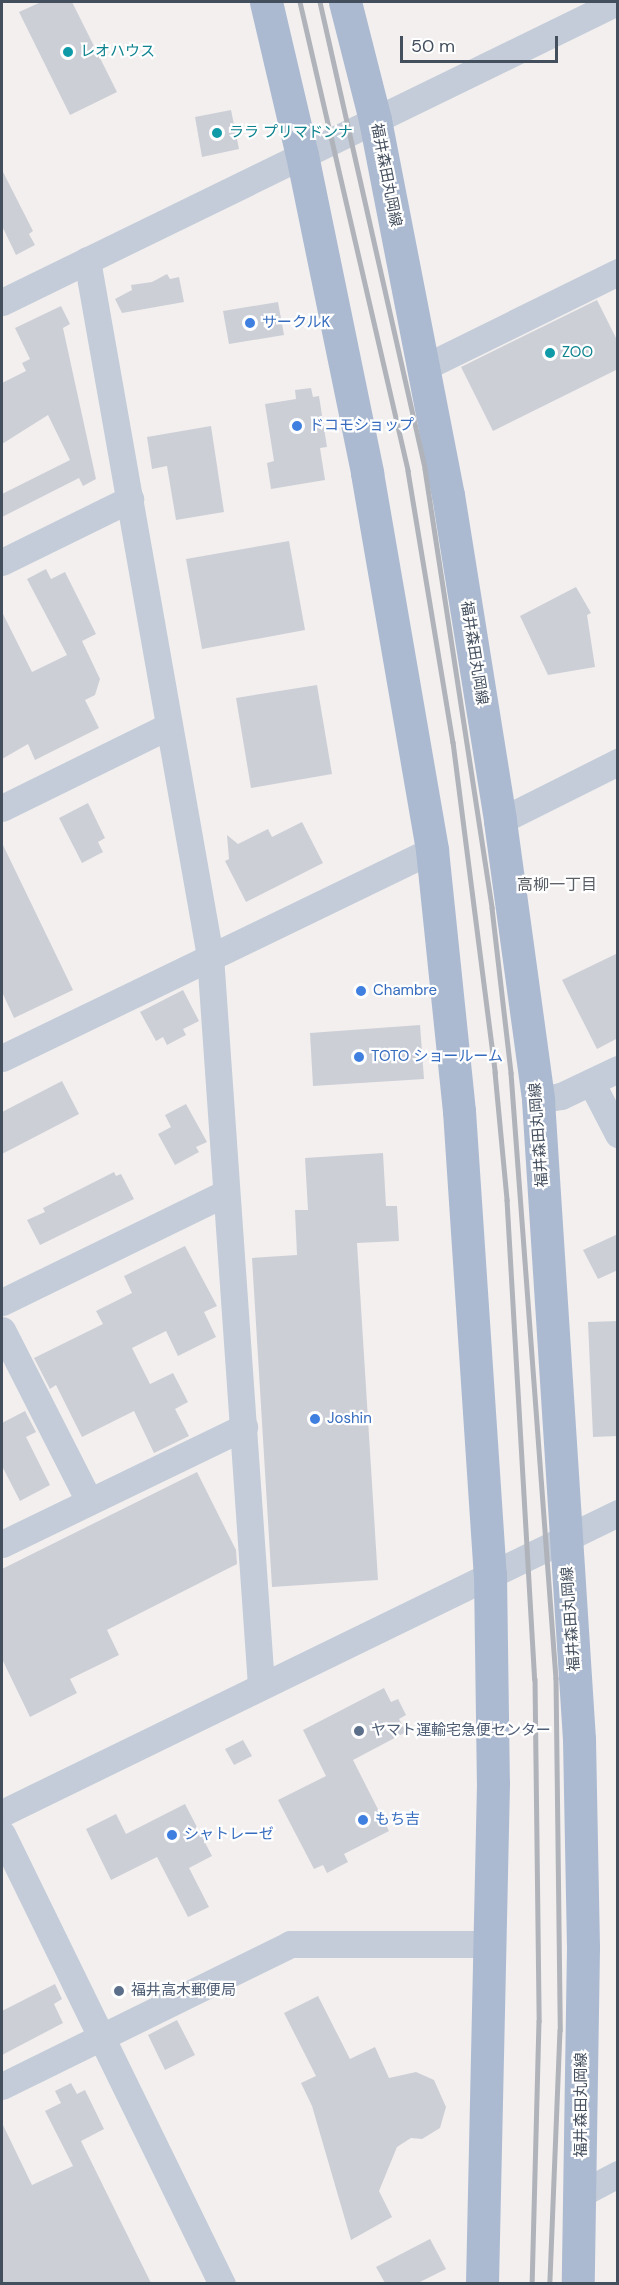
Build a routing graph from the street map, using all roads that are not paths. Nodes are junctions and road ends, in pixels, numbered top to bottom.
1 (266, 2) edge
2 (345, 2) edge
3 (617, 2) edge
4 (375, 120) junction
5 (303, 155) junction
6 (87, 260) junction
7 (618, 272) edge
8 (2, 302) edge
9 (424, 367) junction
10 (130, 499) junction
11 (2, 562) edge
12 (169, 726) junction
13 (618, 762) edge
14 (2, 808) edge
15 (501, 821) junction
16 (432, 850) junction
17 (210, 956) junction
18 (2, 1058) edge
19 (618, 1069) edge
20 (591, 1082) junction
21 (538, 1100) junction
22 (618, 1134) edge
23 (225, 1193) junction
24 (2, 1302) edge
25 (2, 1330) edge
26 (243, 1426) junction
27 (89, 1501) junction
28 (618, 1513) edge
29 (566, 1539) junction
30 (2, 1544) edge
31 (490, 1574) junction
32 (261, 1685) junction
33 (2, 1813) edge
34 (2, 1834) edge
35 (491, 1944) junction
36 (101, 2038) junction
37 (2, 2086) edge
38 (618, 2174) edge
39 (582, 2193) junction
40 (222, 2283) edge
41 (482, 2283) edge
42 (578, 2283) edge

1 - 5 main road
2 - 4 main road, 福井森田丸岡線
3 - 4 street
4 - 5 street
4 - 9 main road, 福井森田丸岡線
5 - 6 street
5 - 16 main road
6 - 8 street
6 - 10 street
7 - 9 street
9 - 15 main road, 福井森田丸岡線
10 - 11 street
10 - 12 street
12 - 14 street
12 - 17 street
13 - 15 street
15 - 21 main road, 福井森田丸岡線
16 - 17 street
16 - 31 main road
17 - 18 street
17 - 23 street
19 - 20 street
20 - 21 street
20 - 22 street
21 - 29 main road, 福井森田丸岡線
23 - 24 street
23 - 26 street
25 - 27 street
26 - 27 street
26 - 32 street
27 - 30 street
28 - 29 street
29 - 31 street
29 - 39 main road, 福井森田丸岡線
31 - 32 street
31 - 35 main road
32 - 33 street
34 - 36 street
35 - 36 street
35 - 41 main road
36 - 37 street
36 - 40 street
38 - 39 street
39 - 42 main road, 福井森田丸岡線

